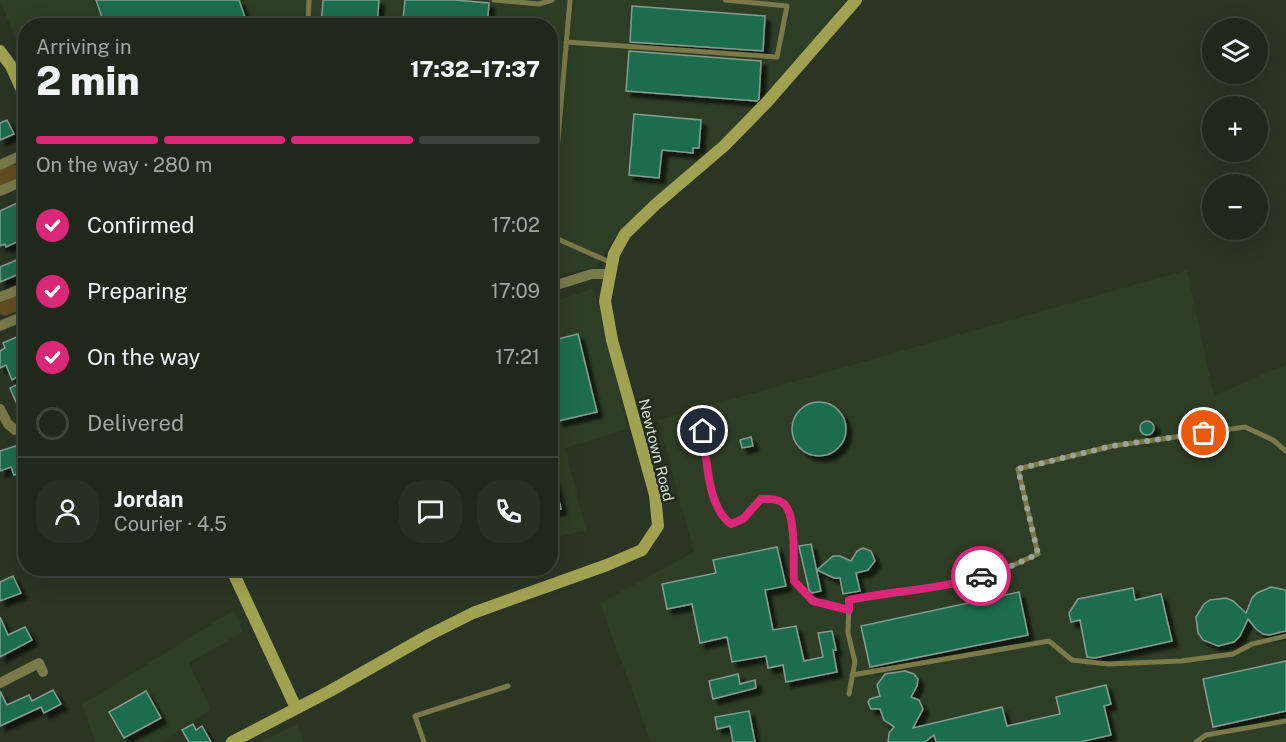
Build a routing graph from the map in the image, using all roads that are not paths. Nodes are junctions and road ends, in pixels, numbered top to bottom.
1 (309, 0) edge
2 (494, 0) edge
3 (552, 0) edge
4 (570, 0) edge
5 (725, 0) edge
6 (856, 0) edge
7 (308, 18) edge
8 (566, 42) junction
9 (0, 52) edge
10 (18, 81) edge
11 (558, 138) edge
12 (18, 157) edge
13 (0, 165) edge
14 (18, 183) edge
15 (0, 191) edge
16 (558, 240) edge
17 (611, 269) junction
18 (558, 285) edge
19 (18, 289) edge
20 (0, 297) edge
21 (18, 318) edge
22 (0, 326) edge
23 (0, 409) edge
24 (18, 429) edge
25 (703, 431) dead end
26 (1286, 451) edge
27 (235, 576) edge
28 (849, 610) junction
29 (1286, 636) edge
30 (43, 672) dead end
31 (852, 675) junction
32 (0, 683) edge
33 (508, 686) dead end
34 (849, 694) dead end
35 (296, 708) junction
36 (1286, 721) edge
37 (232, 742) edge
38 (424, 742) edge
39 (1196, 742) edge

1 - 7 lane
2 - 3 lane
4 - 8 lane
5 - 8 lane
6 - 17 street, Newtown Road
8 - 11 lane
9 - 10 street
12 - 13 street
14 - 15 street
16 - 17 lane
17 - 18 street
17 - 35 street, Newtown Road
19 - 20 street
21 - 22 street
23 - 24 street
25 - 28 lane
26 - 28 lane
27 - 35 street
28 - 31 lane
29 - 31 lane
30 - 32 street
31 - 34 lane
33 - 38 lane
35 - 37 street, Newtown Road
36 - 39 lane

